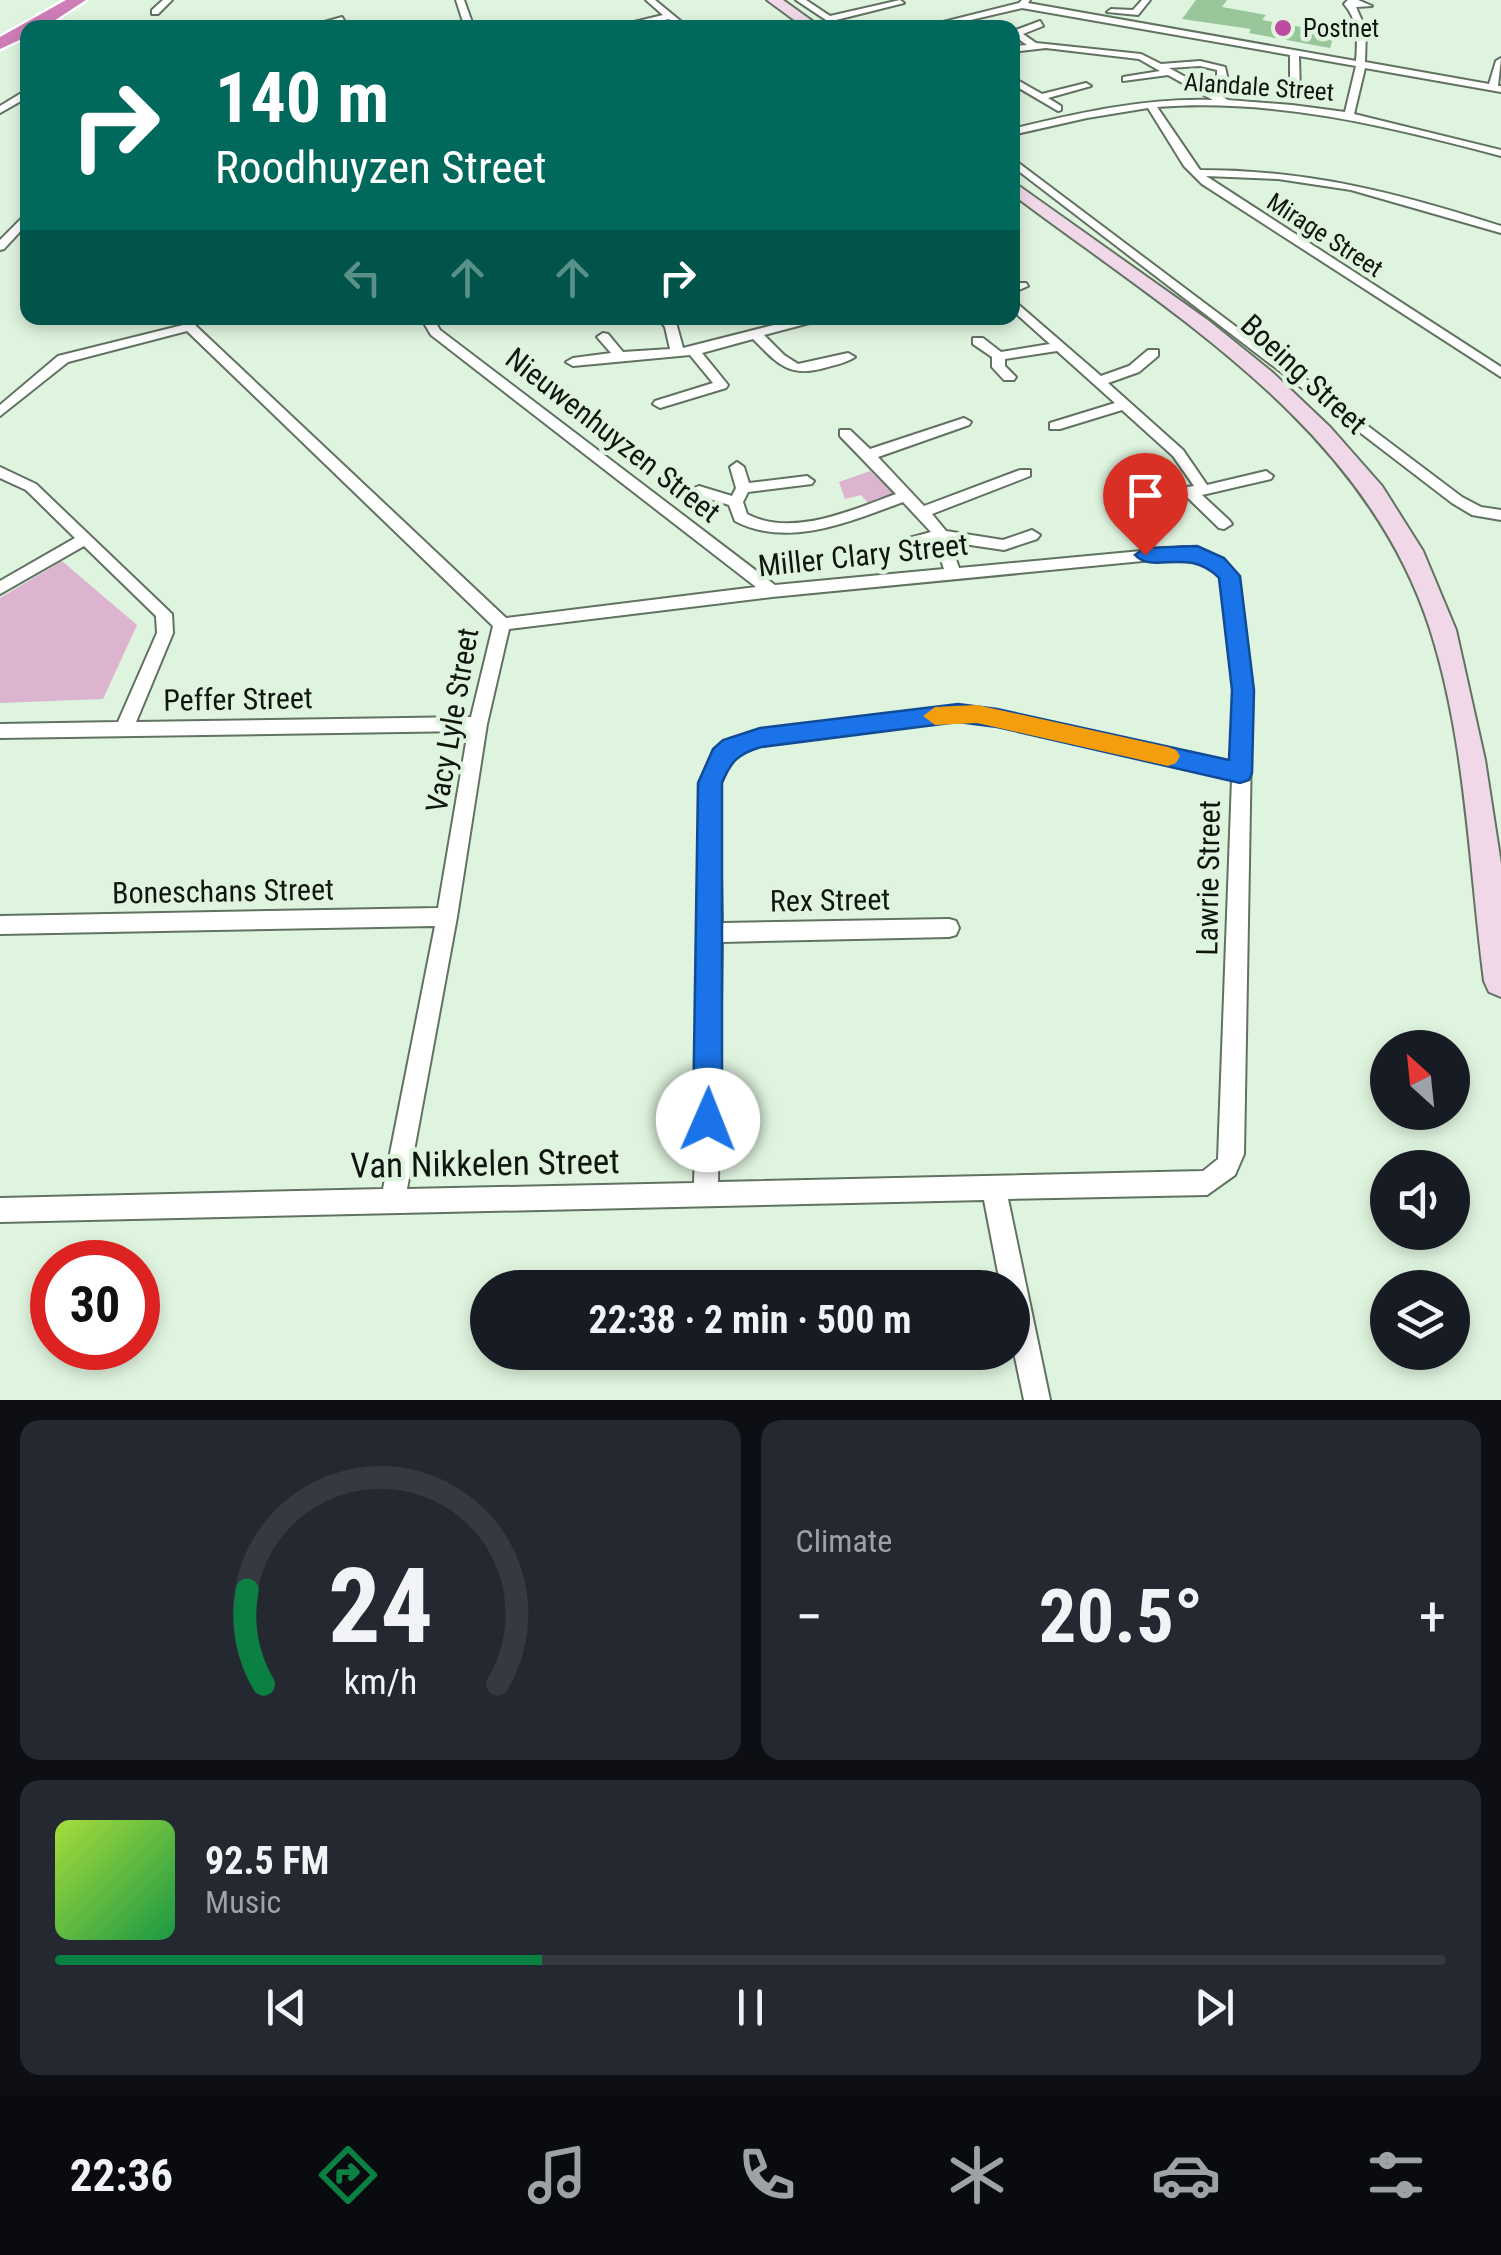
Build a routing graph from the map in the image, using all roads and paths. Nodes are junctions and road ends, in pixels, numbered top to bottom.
1 (46, 0) edge
2 (78, 0) edge
3 (168, 0) edge
4 (650, 0) edge
5 (771, 0) edge
6 (787, 0) edge
7 (800, 0) edge
8 (860, 0) edge
9 (1044, 0) edge
10 (1146, 0) edge
11 (900, 3) dead end
12 (1024, 3) edge
13 (1360, 3) edge
14 (813, 9) junction
15 (156, 12) dead end
16 (670, 16) junction
17 (43, 20) edge
18 (651, 20) edge
19 (675, 20) edge
20 (809, 20) edge
21 (813, 20) edge
22 (817, 20) edge
23 (837, 20) edge
24 (955, 20) edge
25 (1040, 24) dead end
26 (0, 26) edge
27 (1360, 30) junction
28 (1020, 32) edge
29 (1020, 36) edge
30 (1093, 36) dead end
31 (1033, 45) junction
32 (1131, 45) dead end
33 (1020, 47) edge
34 (1090, 51) junction
35 (1294, 55) junction
36 (1141, 57) junction
37 (1501, 62) edge
38 (1360, 67) junction
39 (1166, 69) junction
40 (1222, 76) dead end
41 (1126, 79) dead end
42 (1020, 85) edge
43 (1086, 86) dead end
44 (1497, 88) edge
45 (1296, 94) dead end
46 (1037, 95) junction
47 (1020, 96) edge
48 (1226, 104) junction
49 (1151, 105) junction
50 (1058, 108) dead end
51 (1349, 116) junction
52 (1020, 130) edge
53 (1501, 154) edge
54 (1020, 167) edge
55 (1195, 173) junction
56 (1020, 182) edge
57 (1020, 192) edge
58 (20, 224) edge
59 (0, 226) edge
60 (17, 228) junction
61 (1501, 230) edge
62 (0, 247) edge
63 (1020, 311) edge
64 (178, 325) edge
65 (191, 325) edge
66 (432, 325) edge
67 (670, 325) edge
68 (769, 325) edge
69 (756, 334) junction
70 (603, 337) dead end
71 (978, 341) dead end
72 (1058, 347) junction
73 (677, 350) junction
74 (694, 351) junction
75 (1153, 354) dead end
76 (620, 356) junction
77 (998, 356) junction
78 (848, 357) dead end
79 (573, 362) dead end
80 (1501, 373) edge
81 (1010, 377) dead end
82 (1098, 382) junction
83 (660, 404) dead end
84 (1124, 404) junction
85 (0, 412) edge
86 (964, 422) dead end
87 (1055, 426) dead end
88 (845, 433) dead end
89 (868, 455) junction
90 (737, 467) dead end
91 (0, 472) edge
92 (1025, 473) dead end
93 (1266, 476) dead end
94 (806, 481) dead end
95 (1196, 489) junction
96 (699, 491) dead end
97 (740, 495) junction
98 (907, 496) junction
99 (1113, 502) dead end
100 (924, 511) junction
101 (1501, 515) edge
102 (1224, 524) dead end
103 (1032, 535) dead end
104 (941, 536) junction
105 (84, 540) junction
106 (907, 544) dead end
107 (1225, 570) joint
108 (953, 574) junction
109 (0, 588) edge
110 (772, 592) junction
111 (502, 624) junction
112 (478, 724) junction
113 (124, 728) junction
114 (0, 730) edge
115 (1240, 773) junction
116 (447, 916) junction
117 (1501, 925) edge
118 (0, 926) edge
119 (949, 928) dead end
120 (712, 933) junction
121 (1501, 982) edge
122 (1233, 1129) joint
123 (994, 1190) junction
124 (706, 1195) junction
125 (393, 1200) junction
126 (0, 1210) edge
127 (1036, 1400) edge

1 - 26 highway
2 - 17 highway
3 - 15 street
4 - 16 street
5 - 20 main road
6 - 21 street
7 - 14 street
8 - 14 street
9 - 10 street
11 - 23 street
12 - 24 street
12 - 35 street
13 - 27 street
13 - 27 street
14 - 22 street
16 - 18 street
16 - 19 street
25 - 28 street
27 - 38 street
29 - 31 street
30 - 34 street
31 - 33 street
31 - 34 street
32 - 36 street
34 - 36 street
35 - 38 street
35 - 45 street
36 - 39 street
37 - 44 street
38 - 44 street
38 - 51 street
39 - 40 street
39 - 41 street
39 - 48 street
42 - 46 street
43 - 46 street
46 - 47 street
46 - 50 street
48 - 49 street, Alandale Street
48 - 51 street, Alandale Street
49 - 52 street, Alandale Street
49 - 55 street, Mirage Street
51 - 53 street, Alandale Street
54 - 101 street, Boeing Street
55 - 61 street
55 - 80 street, Mirage Street
56 - 117 main road, Boeing Street
57 - 121 main road, Boeing Street
58 - 60 street
59 - 60 street
60 - 62 street
63 - 72 street
64 - 85 street
65 - 111 street, Vacy Lyle Street
66 - 110 street, Nieuwenhuyzen Street
67 - 73 street
68 - 69 street
69 - 74 street
69 - 78 street
70 - 76 street
71 - 77 street
72 - 77 street
72 - 82 street
73 - 74 street
73 - 76 street
74 - 83 street
75 - 82 street
76 - 79 street
77 - 81 street
82 - 84 street
84 - 87 street
84 - 95 street
86 - 89 street
88 - 89 street
89 - 98 street
90 - 97 street
91 - 105 street
92 - 100 street
93 - 95 street
94 - 97 street
95 - 99 street
95 - 102 street
96 - 97 street
97 - 98 street
98 - 100 street
100 - 104 street
103 - 104 street
104 - 106 street
104 - 108 street
105 - 109 street
105 - 113 street
107 - 108 street, Miller Clary Street
107 - 115 street, Lawrie Street
108 - 110 street, Miller Clary Street
110 - 111 street, Miller Clary Street
111 - 112 street, Vacy Lyle Street
112 - 113 street, Peffer Street
112 - 116 street, Vacy Lyle Street
113 - 114 street, Peffer Street
115 - 120 street
115 - 122 street, Lawrie Street
116 - 118 street, Boneschans Street
116 - 125 street, Vacy Lyle Street
119 - 120 street, Rex Street
120 - 124 street
122 - 123 street, Van Nikkelen Street
123 - 124 street, Van Nikkelen Street
123 - 127 street
124 - 125 street, Van Nikkelen Street
125 - 126 street, Van Nikkelen Street

